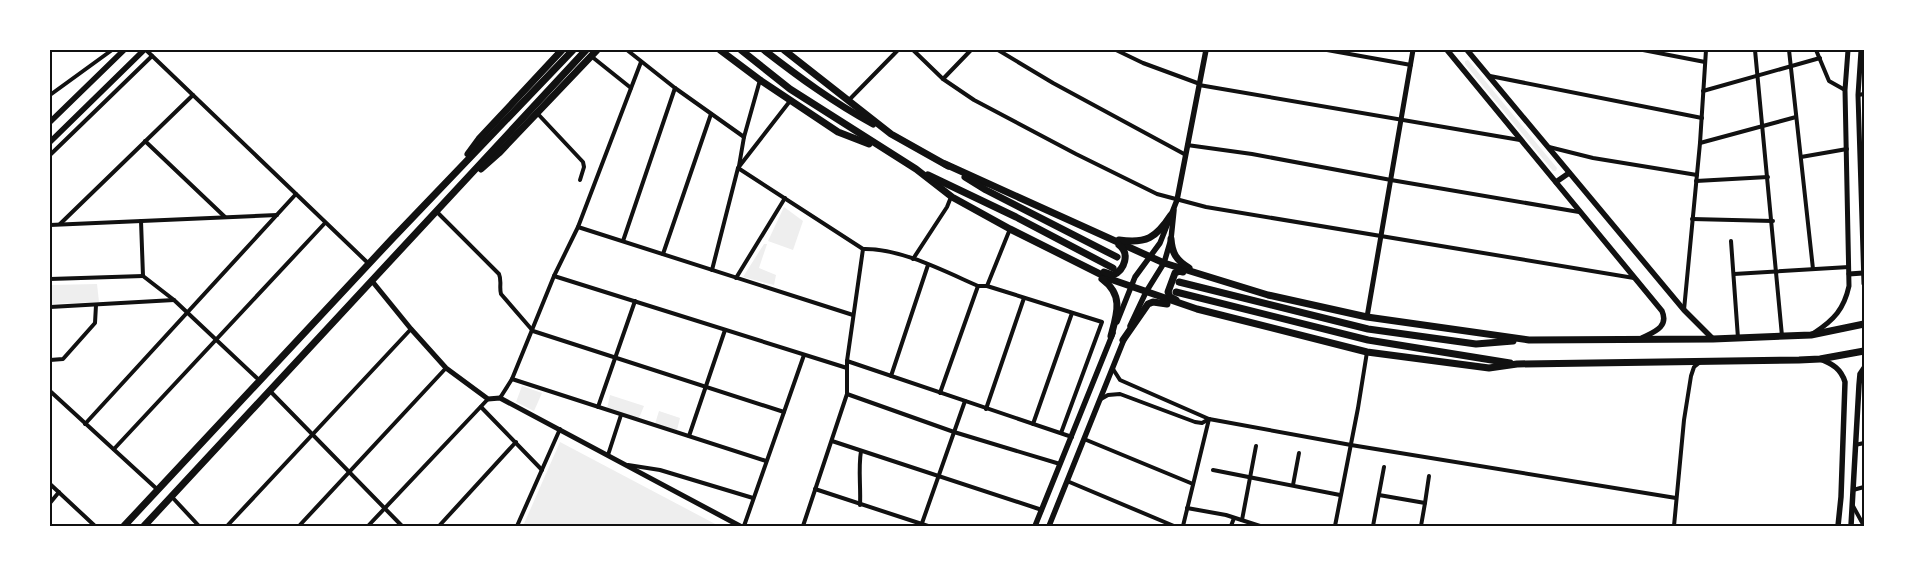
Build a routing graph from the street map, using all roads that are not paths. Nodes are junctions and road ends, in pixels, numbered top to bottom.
1 (112, 50) edge
2 (124, 50) edge
3 (145, 50) edge
4 (562, 50) edge
5 (574, 50) edge
6 (627, 50) edge
7 (720, 50) edge
8 (741, 50) edge
9 (764, 50) edge
10 (784, 50) edge
11 (898, 50) edge
12 (913, 50) edge
13 (971, 50) edge
14 (998, 50) edge
15 (1116, 50) edge
16 (1206, 50) edge
17 (1327, 50) edge
18 (1413, 50) edge
19 (1447, 50) edge
20 (1467, 50) edge
21 (1643, 50) edge
22 (1706, 50) edge
23 (1755, 50) edge
24 (1788, 50) edge
25 (1816, 50) edge
26 (1848, 50) edge
27 (1861, 50) edge
28 (591, 52) edge
29 (152, 56) junction
30 (1820, 58) junction
31 (641, 62) junction
32 (1705, 62) junction
33 (1411, 65) junction
34 (1790, 66) junction
35 (1757, 75) junction
36 (1487, 76) junction
37 (943, 79) junction
38 (760, 80) junction
39 (1200, 85) junction
40 (631, 88) junction
41 (674, 88) junction
42 (1845, 90) junction
43 (1703, 91) junction
44 (1861, 94) edge
45 (50, 95) edge
46 (193, 95) junction
47 (790, 100) junction
48 (849, 100) junction
49 (537, 113) junction
50 (710, 114) junction
51 (1796, 117) junction
52 (1702, 118) junction
53 (1401, 120) junction
54 (50, 122) edge
55 (1763, 126) junction
56 (891, 134) junction
57 (744, 137) junction
58 (51, 139) edge
59 (1521, 140) junction
60 (145, 141) junction
61 (1700, 143) junction
62 (1187, 145) junction
63 (1547, 146) junction
64 (1862, 147) edge
65 (1847, 149) junction
66 (884, 150) junction
67 (1186, 155) junction
68 (50, 156) edge
69 (1801, 157) junction
70 (945, 164) junction
71 (738, 168) junction
72 (916, 169) junction
73 (1569, 173) junction
74 (1697, 175) junction
75 (1768, 177) junction
76 (450, 179) junction
77 (580, 180) dead end
78 (1391, 180) junction
79 (1696, 181) junction
80 (1556, 182) junction
81 (458, 189) junction
82 (296, 194) junction
83 (952, 197) junction
84 (785, 198) junction
85 (1177, 200) junction
86 (1863, 202) edge
87 (437, 212) junction
88 (1172, 212) junction
89 (1579, 212) junction
90 (277, 215) junction
91 (225, 217) junction
92 (1692, 219) junction
93 (140, 221) junction
94 (1772, 221) junction
95 (325, 223) junction
96 (60, 224) junction
97 (50, 225) edge
98 (578, 227) junction
99 (1010, 229) junction
100 (1381, 236) junction
101 (1109, 238) junction
102 (1171, 239) junction
103 (1731, 240) dead end
104 (622, 241) junction
105 (863, 249) junction
106 (663, 254) junction
107 (1149, 256) junction
108 (1117, 257) dead end
109 (913, 259) junction
110 (1071, 260) junction
111 (1164, 263) junction
112 (369, 264) junction
113 (928, 265) junction
114 (1083, 266) junction
115 (1849, 267) junction
116 (1113, 268) dead end
117 (1813, 269) junction
118 (712, 270) junction
119 (1776, 270) junction
120 (1863, 273) edge
121 (1200, 274) junction
122 (1734, 274) junction
123 (1849, 274) junction
124 (143, 276) junction
125 (554, 276) junction
126 (736, 278) junction
127 (1635, 278) junction
128 (50, 280) edge
129 (1221, 281) junction
130 (372, 282) junction
131 (1179, 282) dead end
132 (1864, 284) edge
133 (978, 286) junction
134 (987, 286) junction
135 (1131, 286) junction
136 (1146, 292) junction
137 (1176, 292) dead end
138 (1024, 298) junction
139 (174, 300) junction
140 (635, 301) junction
141 (96, 305) junction
142 (50, 307) edge
143 (1197, 309) junction
144 (1684, 310) junction
145 (187, 312) junction
146 (1072, 313) junction
147 (853, 315) junction
148 (1367, 317) junction
149 (1864, 324) edge
150 (411, 329) junction
151 (725, 330) junction
152 (533, 331) junction
153 (1811, 334) junction
154 (1111, 336) junction
155 (1782, 336) junction
156 (1642, 338) junction
157 (1713, 338) junction
158 (1738, 338) junction
159 (216, 340) junction
160 (1123, 340) junction
161 (1529, 340) junction
162 (1864, 351) edge
163 (1367, 352) junction
164 (804, 355) junction
165 (616, 356) junction
166 (1820, 359) junction
167 (50, 360) edge
168 (847, 361) junction
169 (1704, 362) junction
170 (1517, 364) junction
171 (446, 368) junction
172 (847, 368) junction
173 (1864, 368) edge
174 (1113, 369) junction
175 (891, 376) junction
176 (512, 379) junction
177 (260, 381) junction
178 (706, 386) junction
179 (50, 391) edge
180 (270, 391) junction
181 (940, 393) junction
182 (847, 394) junction
183 (488, 398) junction
184 (500, 398) junction
185 (1101, 399) junction
186 (965, 401) junction
187 (481, 407) junction
188 (598, 407) junction
189 (986, 409) junction
190 (784, 412) junction
191 (621, 415) junction
192 (1209, 419) junction
193 (85, 424) junction
194 (1033, 424) junction
195 (560, 429) junction
196 (954, 432) junction
197 (1061, 433) junction
198 (312, 434) junction
199 (689, 436) junction
200 (1072, 437) junction
201 (1084, 439) junction
202 (832, 441) junction
203 (516, 442) junction
204 (1864, 443) edge
205 (1351, 445) junction
206 (1856, 445) junction
207 (1256, 446) dead end
208 (114, 449) junction
209 (861, 452) junction
210 (1298, 453) dead end
211 (608, 455) junction
212 (766, 461) junction
213 (1060, 464) junction
214 (627, 465) junction
215 (1384, 467) dead end
216 (1842, 469) junction
217 (542, 470) junction
218 (1213, 470) dead end
219 (1854, 470) junction
220 (349, 472) junction
221 (1429, 476) dead end
222 (938, 477) junction
223 (1251, 477) junction
224 (1067, 481) junction
225 (50, 484) edge
226 (1193, 484) junction
227 (1293, 485) junction
228 (1864, 487) edge
229 (816, 489) junction
230 (158, 490) junction
231 (1853, 490) junction
232 (59, 492) junction
233 (1340, 494) junction
234 (1379, 495) junction
235 (172, 496) junction
236 (753, 498) junction
237 (1676, 498) junction
238 (50, 502) edge
239 (146, 503) junction
240 (1425, 504) junction
241 (860, 505) junction
242 (1852, 505) junction
243 (384, 508) junction
244 (1187, 508) junction
245 (1042, 510) junction
246 (157, 512) junction
247 (1234, 518) junction
248 (1242, 520) junction
249 (126, 524) edge
250 (922, 525) edge
251 (95, 526) edge
252 (142, 526) edge
253 (199, 526) edge
254 (227, 526) edge
255 (299, 526) edge
256 (368, 526) edge
257 (402, 526) edge
258 (439, 526) edge
259 (517, 526) edge
260 (740, 526) edge
261 (744, 526) edge
262 (803, 526) edge
263 (928, 526) edge
264 (1035, 526) edge
265 (1050, 526) edge
266 (1174, 526) edge
267 (1183, 526) edge
268 (1231, 526) edge
269 (1260, 526) edge
270 (1335, 526) edge
271 (1373, 526) edge
272 (1420, 526) edge
273 (1674, 526) edge
274 (1838, 526) edge
275 (1851, 526) edge
276 (1864, 526) edge

1 - 45 street
2 - 54 main road
3 - 29 street
3 - 58 main road
4 - 76 highway
5 - 76 highway
6 - 31 street
7 - 38 highway
8 - 66 highway
9 - 56 highway
10 - 48 highway
11 - 48 street
12 - 37 street
13 - 37 street
14 - 67 street
15 - 39 street
16 - 39 main road
17 - 33 street
18 - 33 street
19 - 59 main road
20 - 36 main road
21 - 32 street
22 - 32 street
23 - 35 street
24 - 34 street
25 - 30 street
26 - 42 street
27 - 44 street
28 - 40 street
28 - 49 highway
28 - 81 highway
29 - 46 street
29 - 68 street
30 - 34 street
30 - 42 street
31 - 40 street
31 - 41 street
32 - 43 street
33 - 53 street
34 - 35 street
34 - 51 street
35 - 43 street
35 - 55 street
36 - 52 street
36 - 63 main road
37 - 85 street
38 - 47 highway
38 - 57 street
39 - 53 street
39 - 62 main road
40 - 98 street
41 - 50 street
41 - 104 street
42 - 65 street
43 - 52 street
44 - 64 street
46 - 60 street
46 - 82 street
47 - 66 highway
47 - 71 street
48 - 56 highway
49 - 77 street
49 - 81 highway
50 - 57 street
50 - 106 street
51 - 55 street
51 - 69 street
52 - 61 street
53 - 59 street
53 - 78 street
55 - 61 street
55 - 75 street
56 - 70 highway
57 - 71 street
59 - 80 main road
60 - 91 street
60 - 96 street
61 - 74 street
62 - 67 main road
62 - 78 street
63 - 73 main road
63 - 74 street
64 - 86 street
65 - 69 street
65 - 115 street
66 - 72 highway
67 - 85 main road
69 - 117 street
70 - 101 highway
70 - 108 highway
71 - 84 street
71 - 118 street
72 - 83 highway
72 - 116 highway
73 - 80 main road
73 - 144 main road
74 - 79 street
75 - 79 street
75 - 94 street
76 - 112 highway
78 - 89 street
78 - 100 street
79 - 92 street
80 - 89 main road
81 - 87 highway
82 - 90 street
82 - 95 street
83 - 99 highway
83 - 109 street
84 - 105 street
84 - 126 street
85 - 88 main road
85 - 100 street
86 - 120 street
87 - 130 highway
87 - 152 street
88 - 101 highway
88 - 102 main road
88 - 107 main road
89 - 127 main road
90 - 91 street
90 - 145 street
91 - 93 street
92 - 94 street
92 - 144 street
93 - 96 street
93 - 124 street
94 - 119 street
95 - 112 street
95 - 159 street
96 - 97 street
98 - 104 street
98 - 125 street
99 - 110 highway
99 - 134 street
100 - 127 street
100 - 148 street
101 - 107 highway
101 - 110 highway
102 - 111 main road
102 - 121 highway
103 - 122 street
104 - 106 street
105 - 109 street
105 - 147 street
106 - 118 street
107 - 111 highway
107 - 135 main road
109 - 113 street
110 - 114 highway
111 - 121 highway
111 - 136 main road
112 - 177 highway
113 - 133 street
113 - 175 street
114 - 135 highway
114 - 154 highway
115 - 117 street
115 - 123 street
117 - 119 street
118 - 126 street
119 - 122 street
119 - 155 street
120 - 123 street
120 - 132 street
121 - 129 highway
122 - 158 street
123 - 153 street
124 - 128 street
124 - 139 street
125 - 140 street
125 - 152 street
126 - 147 street
127 - 156 main road
129 - 143 highway
129 - 148 highway
130 - 150 street
130 - 180 highway
131 - 161 highway
133 - 134 street
133 - 181 street
134 - 138 street
135 - 136 highway
135 - 154 main road
136 - 143 highway
136 - 160 main road
137 - 170 highway
138 - 146 street
138 - 189 street
139 - 141 street
139 - 145 street
140 - 151 street
140 - 165 street
141 - 142 street
141 - 167 street
143 - 160 highway
143 - 163 highway
144 - 157 main road
145 - 159 street
145 - 193 street
146 - 194 street
146 - 197 street
147 - 168 street
148 - 161 highway
149 - 153 highway
150 - 171 street
150 - 198 street
151 - 164 street
151 - 178 street
152 - 165 street
152 - 176 street
153 - 155 highway
154 - 200 main road
155 - 158 highway
156 - 157 highway
156 - 161 highway
157 - 158 highway
159 - 177 street
159 - 208 street
160 - 174 main road
162 - 166 highway
163 - 170 highway
163 - 205 street
164 - 172 street
164 - 190 street
165 - 178 street
165 - 188 street
166 - 169 highway
166 - 216 main road
168 - 172 street
168 - 175 street
169 - 170 highway
169 - 237 street
171 - 183 street
171 - 220 street
172 - 182 street
173 - 206 main road
174 - 185 main road
174 - 192 street
175 - 181 street
176 - 184 street
176 - 188 street
177 - 230 highway
178 - 190 street
178 - 199 street
179 - 193 street
180 - 198 street
180 - 235 highway
181 - 186 street
182 - 196 street
182 - 202 street
183 - 184 street
183 - 187 street
184 - 195 street
185 - 192 street
185 - 201 main road
186 - 189 street
186 - 196 street
187 - 203 street
187 - 243 street
188 - 191 street
189 - 194 street
190 - 212 street
191 - 199 street
191 - 211 street
192 - 205 street
192 - 226 street
193 - 208 street
194 - 197 street
195 - 211 street
195 - 217 street
196 - 213 street
196 - 222 street
197 - 200 street
198 - 220 street
198 - 254 street
199 - 212 street
200 - 213 main road
201 - 224 main road
201 - 226 street
202 - 209 street
202 - 229 street
203 - 217 street
203 - 258 street
204 - 206 street
205 - 233 street
205 - 237 street
206 - 219 main road
207 - 223 street
208 - 230 street
209 - 222 street
209 - 241 street
210 - 227 street
211 - 214 street
212 - 236 street
213 - 245 main road
214 - 236 street
214 - 260 street
215 - 234 street
216 - 219 main road
216 - 274 main road
217 - 259 street
218 - 223 street
219 - 231 main road
220 - 243 street
220 - 255 street
221 - 240 street
222 - 245 street
222 - 250 street
223 - 227 street
223 - 248 street
224 - 265 main road
224 - 266 street
225 - 232 street
226 - 244 street
227 - 233 street
228 - 231 street
229 - 241 street
229 - 262 street
230 - 239 highway
231 - 242 main road
232 - 238 street
232 - 251 street
233 - 270 street
234 - 240 street
234 - 271 street
235 - 246 highway
235 - 253 street
236 - 261 street
237 - 273 street
239 - 246 highway
239 - 249 highway
240 - 272 street
241 - 250 street
242 - 275 main road
242 - 276 street
243 - 256 street
243 - 257 street
244 - 247 street
244 - 267 street
245 - 264 main road
246 - 252 highway
247 - 248 street
247 - 268 street
248 - 269 street
249 - 252 highway
250 - 263 street

